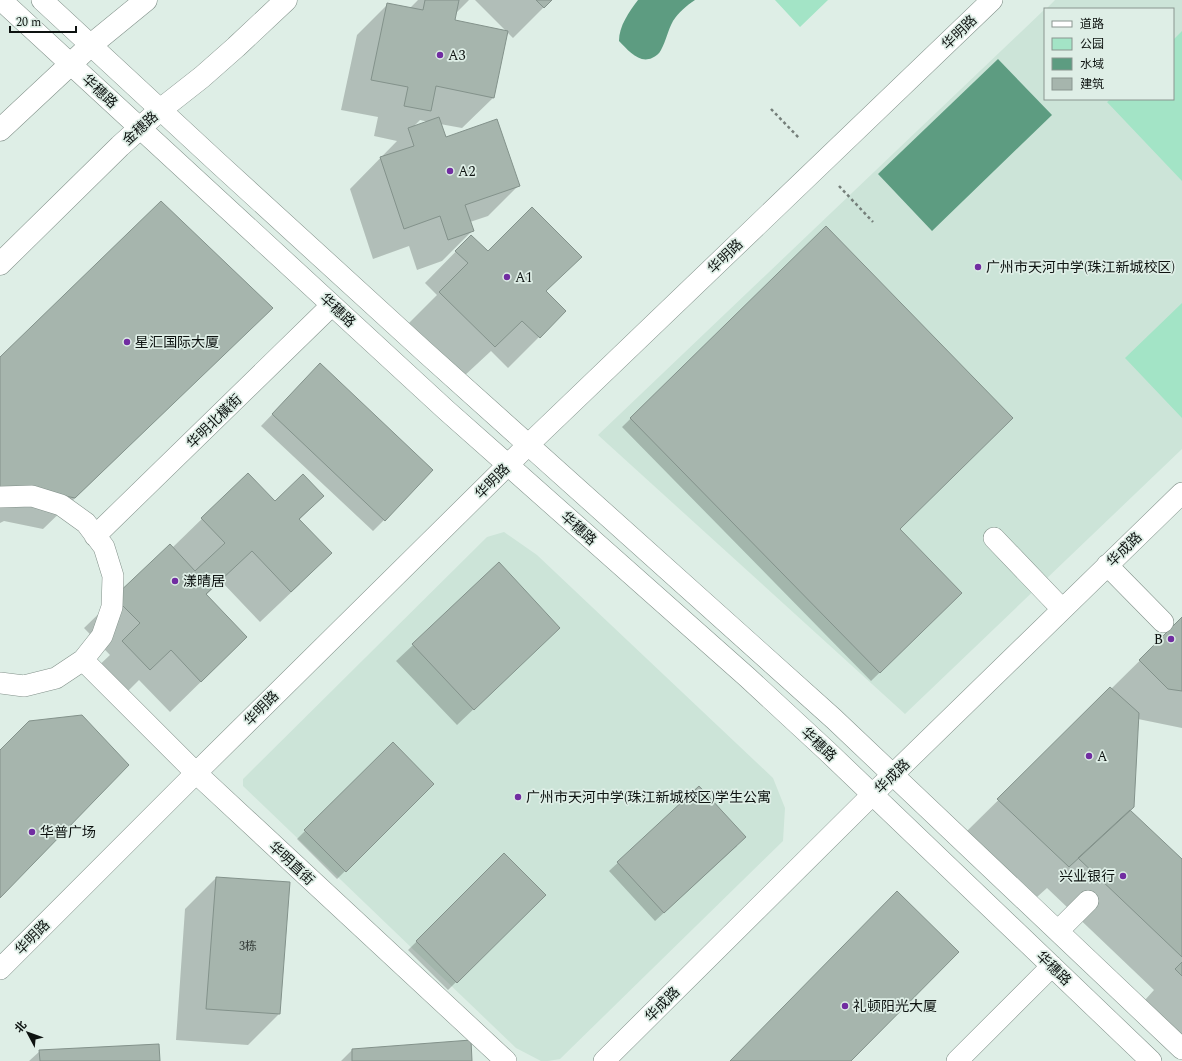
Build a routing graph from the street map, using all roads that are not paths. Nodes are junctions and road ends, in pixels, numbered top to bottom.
1 (1, 0) edge
2 (42, 0) edge
3 (146, 0) edge
4 (286, 0) edge
5 (992, 0) edge
6 (91, 45) junction
7 (71, 64) junction
8 (160, 110) junction
9 (140, 128) junction
10 (0, 130) edge
11 (0, 264) edge
12 (332, 305) junction
13 (528, 445) junction
14 (508, 465) junction
15 (1182, 493) edge
16 (0, 497) edge
17 (95, 536) junction
18 (994, 538) dead end
19 (1107, 566) junction
20 (1062, 609) junction
21 (1163, 622) dead end
22 (83, 660) junction
23 (0, 684) edge
24 (196, 773) junction
25 (893, 774) junction
26 (872, 795) junction
27 (1088, 901) dead end
28 (1058, 931) junction
29 (1052, 966) junction
30 (0, 969) edge
31 (1182, 1049) edge
32 (506, 1061) edge
33 (604, 1061) edge
34 (957, 1061) edge
35 (1151, 1061) edge

1 - 7 street, 华穗路
2 - 6 street, 华穗路
3 - 6 main road
4 - 8 main road, 金穗路
5 - 13 street, 华明路
6 - 7 main road
6 - 8 street, 华穗路
7 - 9 street, 华穗路
7 - 10 main road
8 - 9 main road, 金穗路
8 - 13 street, 华穗路
9 - 11 main road, 金穗路
9 - 12 street, 华穗路
12 - 14 street, 华穗路
12 - 17 street, 华明北橫街
13 - 14 street, 华明路
13 - 25 street, 华穗路
14 - 24 street, 华明路
14 - 26 street, 华穗路
15 - 19 street, 华成路
16 - 17 street
17 - 22 street
18 - 20 street
19 - 20 street, 华成路
19 - 21 street
20 - 25 street, 华成路
22 - 23 street
22 - 24 street, 华明直街
24 - 30 street, 华明路
24 - 32 street, 华明直街
25 - 26 street, 华成路
25 - 28 street, 华穗路
26 - 29 street, 华穗路
26 - 33 street, 华成路
27 - 28 street
28 - 31 street, 华穗路
29 - 34 street
29 - 35 street, 华穗路

